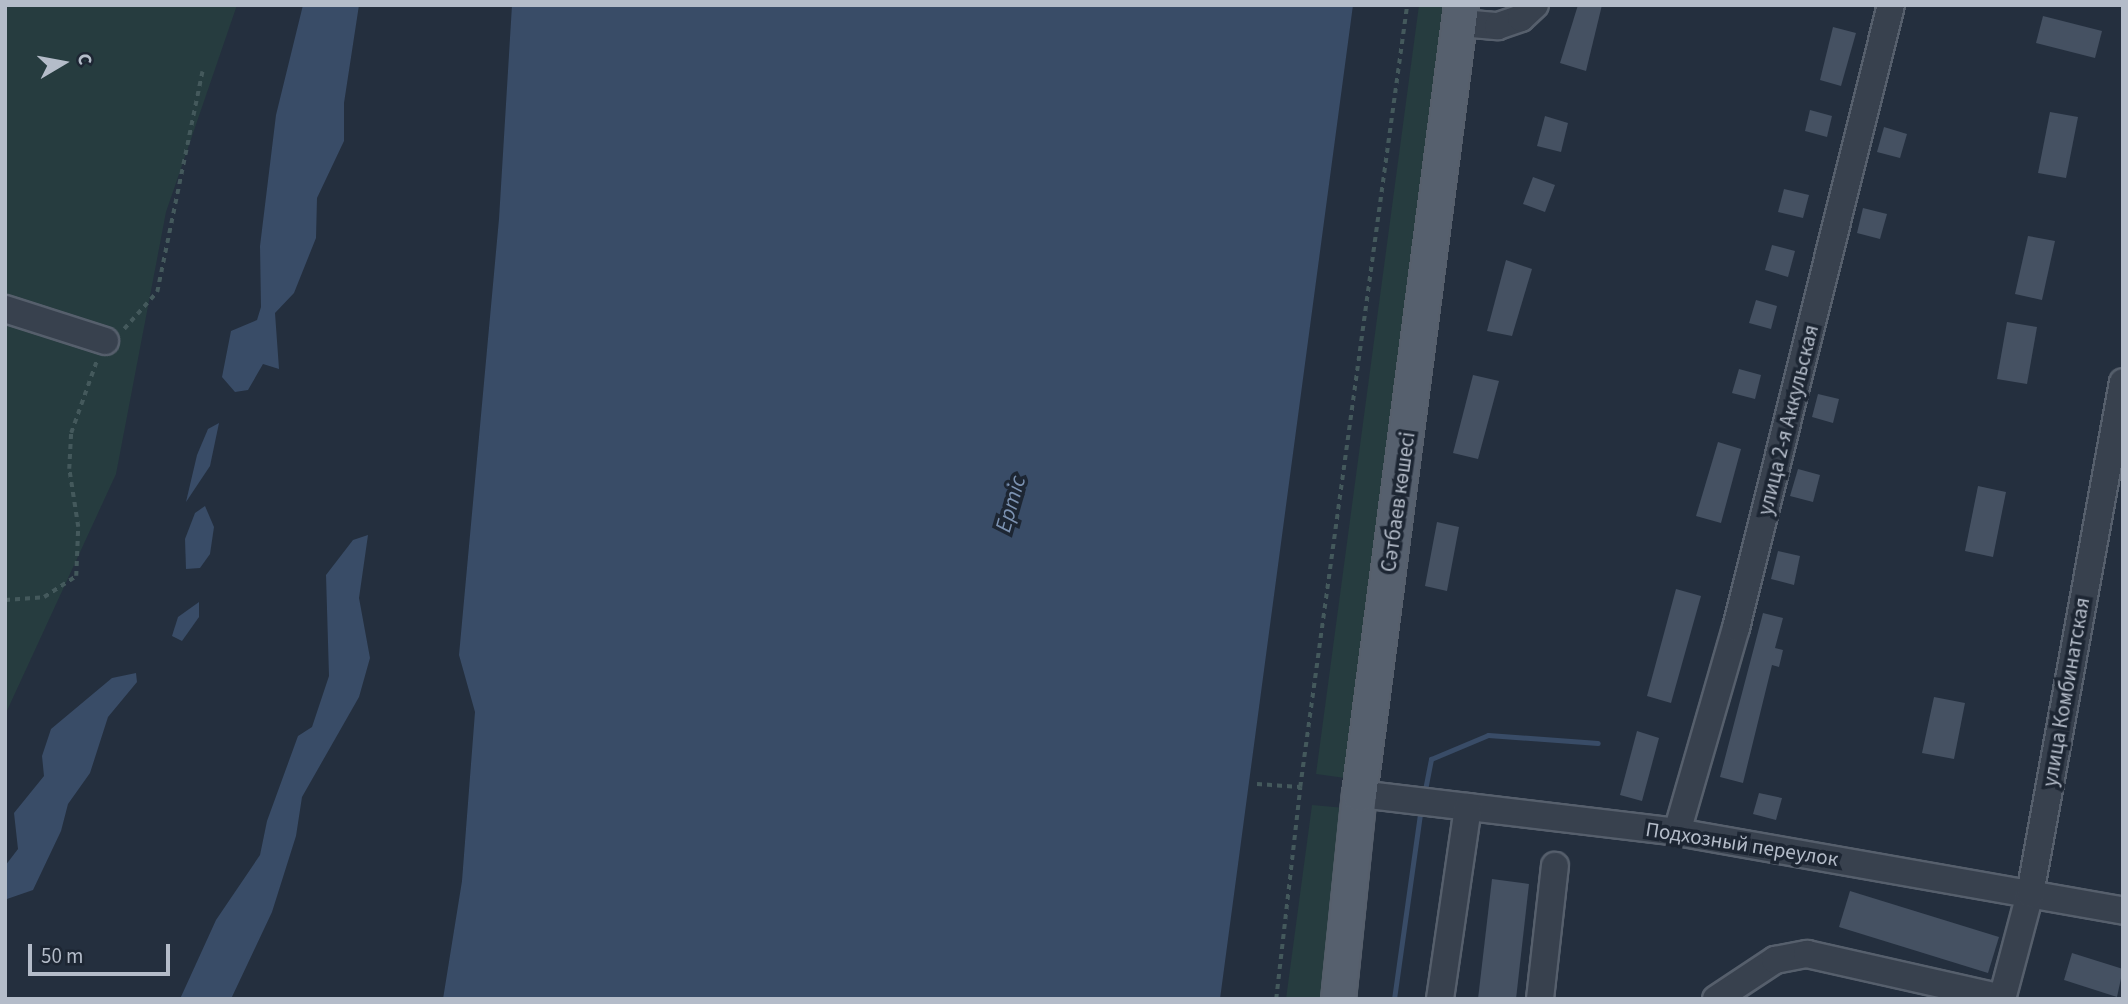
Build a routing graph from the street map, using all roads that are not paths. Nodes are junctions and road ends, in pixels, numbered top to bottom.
1 (1535, 5) edge
2 (1891, 5) edge
3 (1461, 14) edge
4 (5, 309) edge
5 (105, 341) road end
6 (2123, 383) edge
7 (1359, 794) junction
8 (1468, 807) junction
9 (1677, 832) junction
10 (1555, 866) dead end
11 (2030, 894) junction
12 (2123, 911) edge
13 (2002, 998) edge
14 (1338, 999) edge
15 (1440, 999) edge
16 (1540, 999) edge
17 (1716, 999) edge

1 - 3 street
2 - 9 street, улица 2-я Аккульская
3 - 7 main road, Сәтбаев көшесі
4 - 5 street
6 - 11 street, улица Комбинатская
7 - 8 street, Подхозный переулок
7 - 14 main road, Сәтбаев көшесі
8 - 9 street, Подхозный переулок
8 - 15 street
9 - 11 street, Подхозный переулок
10 - 16 street
11 - 12 street, Подхозный переулок
11 - 13 street, улица Комбинатская
13 - 17 street

